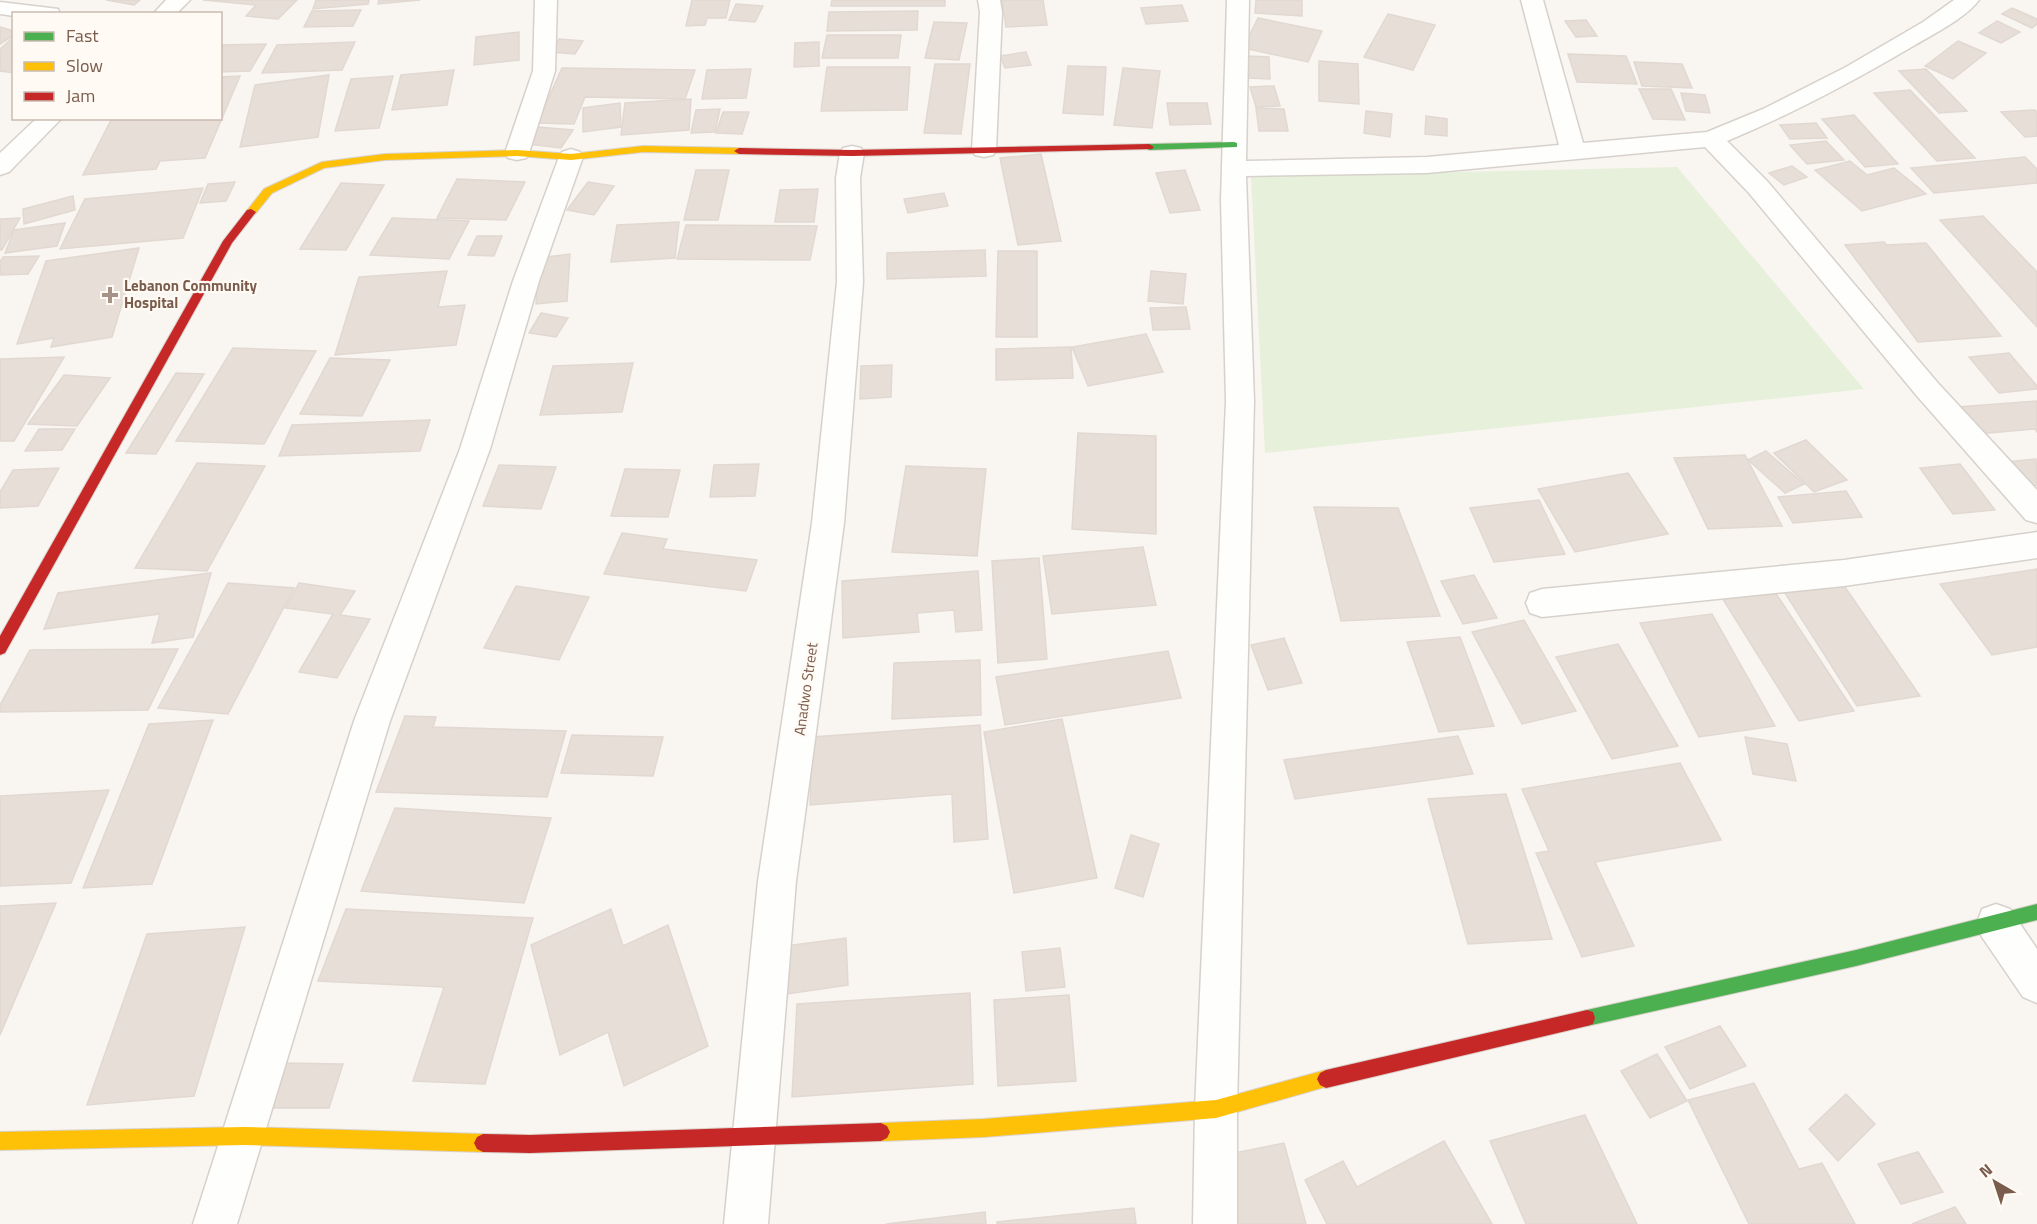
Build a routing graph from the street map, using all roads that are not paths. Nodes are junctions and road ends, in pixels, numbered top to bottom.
1 (179, 0) edge
2 (546, 0) edge
3 (989, 0) edge
4 (1238, 0) edge
5 (1532, 0) edge
6 (1968, 0) edge
7 (0, 8) edge
8 (33, 12) edge
9 (165, 12) edge
10 (49, 120) edge
11 (1711, 139) junction
12 (984, 150) junction
13 (1573, 151) junction
14 (517, 153) junction
15 (852, 153) junction
16 (571, 157) junction
17 (1234, 157) junction
18 (0, 167) edge
19 (2037, 511) edge
20 (2037, 545) edge
21 (1542, 603) dead end
22 (0, 650) edge
23 (2037, 912) edge
24 (1996, 923) junction
25 (2037, 983) edge
26 (1216, 1108) junction
27 (754, 1135) junction
28 (244, 1136) junction
29 (0, 1141) edge
30 (215, 1224) edge
31 (746, 1224) edge
32 (1215, 1224) edge

1 - 9 street
2 - 14 street
3 - 12 street
4 - 17 street
5 - 13 street
6 - 11 street
7 - 8 street
10 - 18 street
11 - 13 street
11 - 19 street
12 - 15 street
12 - 17 street
13 - 17 street
14 - 16 street
14 - 22 street
15 - 16 street
15 - 27 street, Anadwo Street
16 - 28 street
17 - 26 street
20 - 21 street
23 - 24 street
24 - 25 street
24 - 26 street
26 - 27 street
26 - 32 street
27 - 28 street
27 - 31 street, Anadwo Street
28 - 29 street
28 - 30 street

